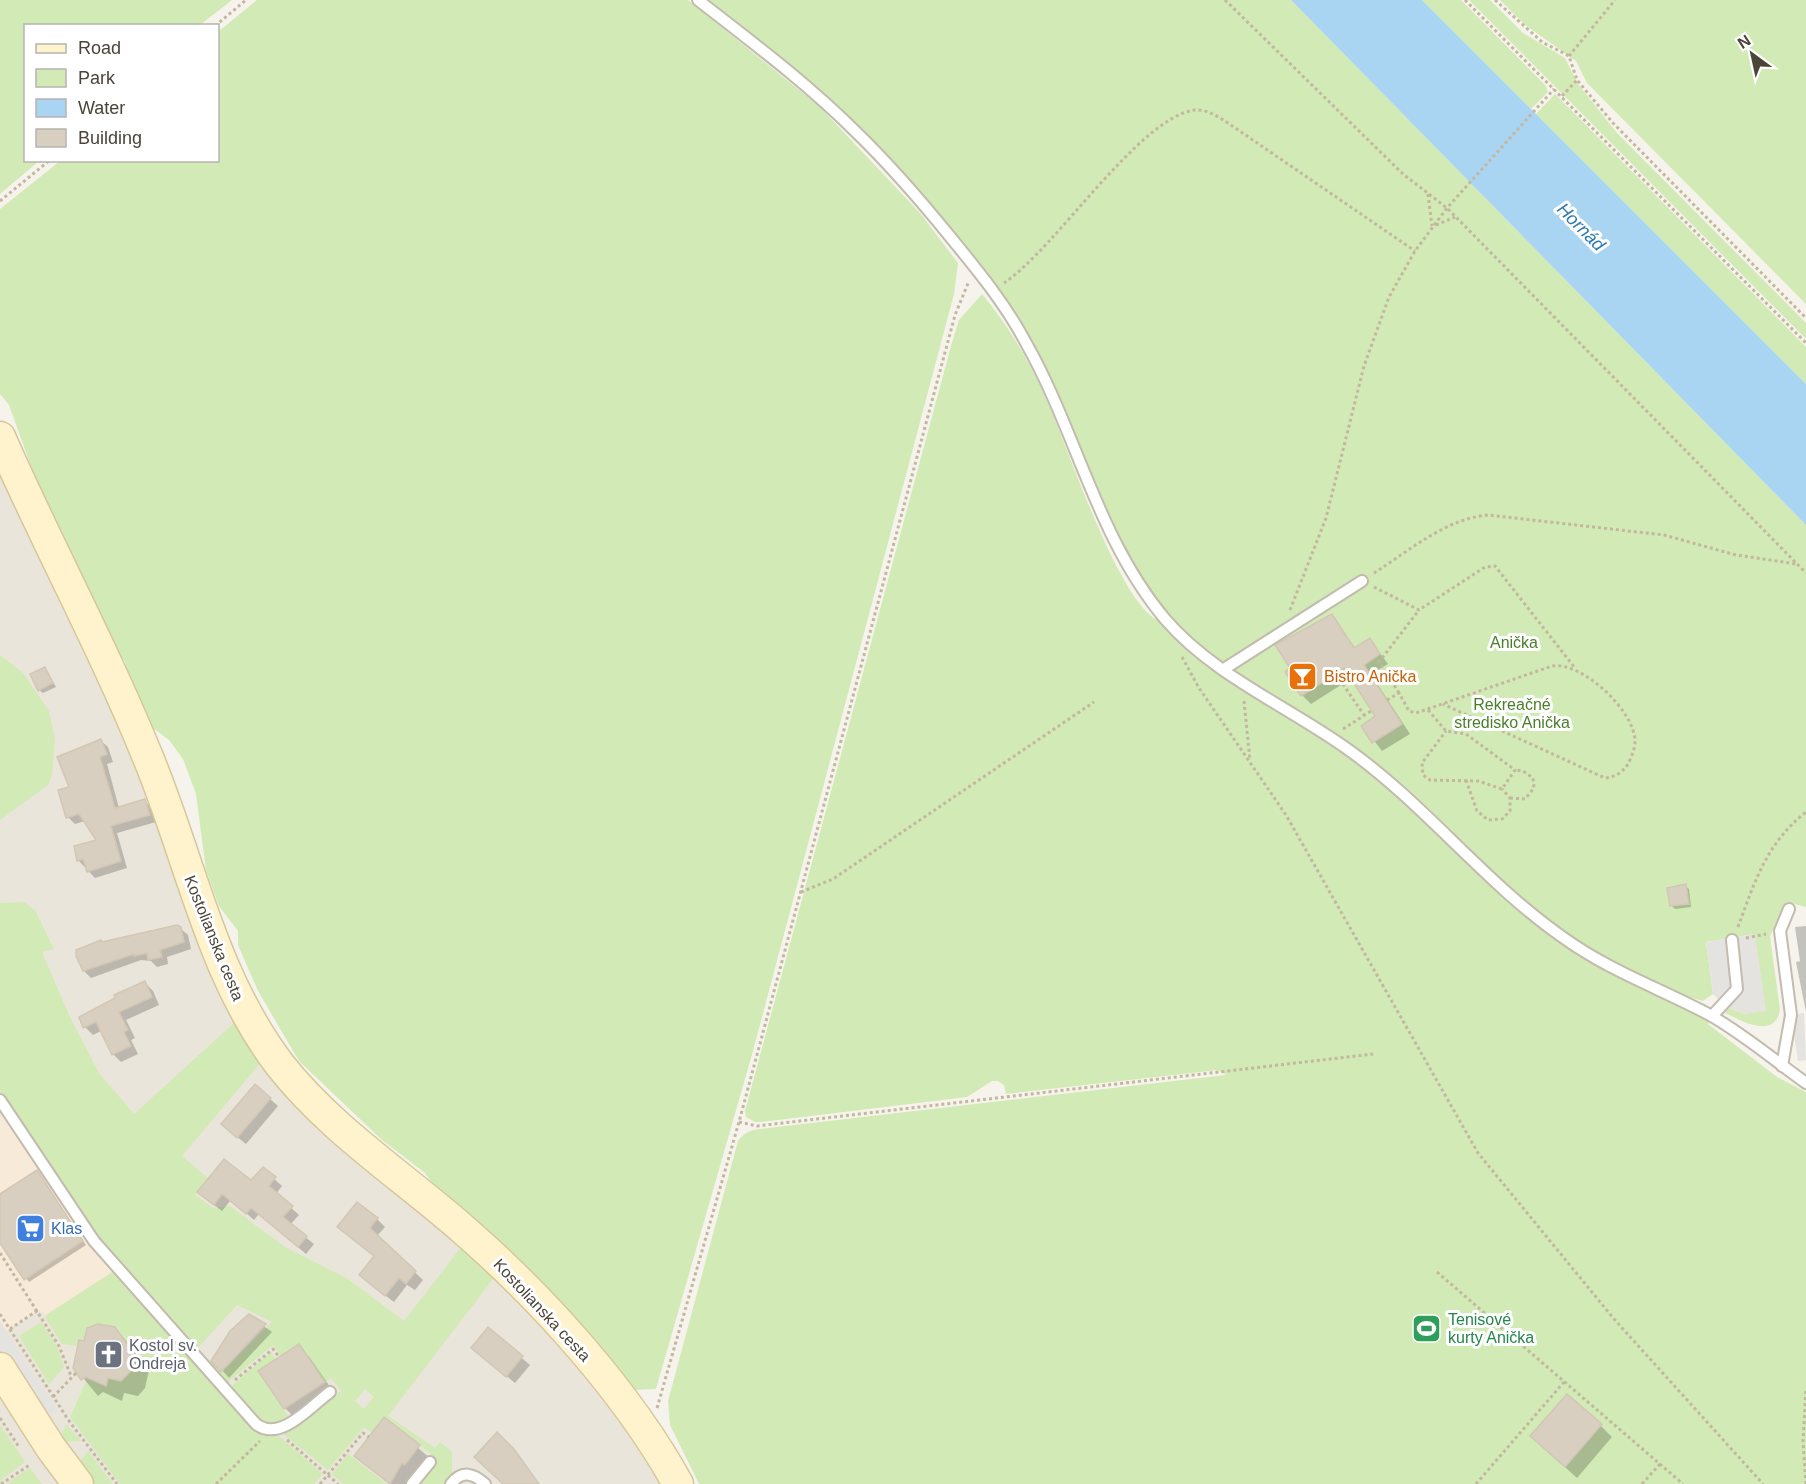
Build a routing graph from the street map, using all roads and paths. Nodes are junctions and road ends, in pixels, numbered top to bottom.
1 (246, 0) edge
2 (698, 0) edge
3 (1225, 0) edge
4 (1465, 0) edge
5 (1495, 0) edge
6 (1616, 0) edge
7 (217, 24) edge
8 (1569, 56) junction
9 (1577, 80) junction
10 (1554, 89) junction
11 (1561, 96) junction
12 (48, 162) edge
13 (1428, 194) junction
14 (0, 201) edge
15 (1447, 208) junction
16 (1455, 217) junction
17 (1433, 227) junction
18 (1415, 251) junction
19 (974, 267) junction
20 (992, 290) junction
21 (1806, 318) edge
22 (1806, 343) edge
23 (0, 437) edge
24 (1797, 564) junction
25 (1806, 573) edge
26 (1362, 581) joint
27 (1376, 588) dead end
28 (1419, 610) junction
29 (1282, 631) junction
30 (1179, 634) junction
31 (1224, 669) junction
32 (1576, 670) junction
33 (1335, 674) dead end
34 (1240, 680) junction
35 (1399, 693) junction
36 (1387, 700) dead end
37 (1094, 702) dead end
38 (1443, 704) junction
39 (1428, 710) junction
40 (1371, 711) dead end
41 (1364, 715) junction
42 (1446, 731) junction
43 (1335, 741) junction
44 (1250, 762) junction
45 (1515, 770) junction
46 (1466, 780) junction
47 (1502, 789) junction
48 (1510, 798) junction
49 (1806, 812) edge
50 (801, 892) junction
51 (1789, 909) dead end
52 (1770, 933) dead end
53 (1734, 935) joint
54 (1756, 936) dead end
55 (1712, 1016) junction
56 (1373, 1054) dead end
57 (1782, 1066) junction
58 (1806, 1083) edge
59 (0, 1100) edge
60 (739, 1122) junction
61 (0, 1253) edge
62 (1437, 1272) dead end
63 (38, 1310) junction
64 (0, 1314) edge
65 (10, 1329) junction
66 (279, 1357) dead end
67 (0, 1368) edge
68 (76, 1373) dead end
69 (71, 1376) junction
70 (1564, 1382) junction
71 (224, 1388) junction
72 (1806, 1388) edge
73 (330, 1392) dead end
74 (53, 1397) junction
75 (640, 1423) junction
76 (274, 1430) junction
77 (369, 1437) dead end
78 (430, 1462) dead end
79 (31, 1464) dead end
80 (1660, 1464) junction
81 (328, 1475) junction
82 (1, 1484) edge
83 (78, 1484) edge
84 (117, 1484) edge
85 (216, 1484) edge
86 (320, 1484) edge
87 (338, 1484) edge
88 (412, 1484) edge
89 (451, 1484) edge
90 (485, 1484) edge
91 (678, 1484) edge
92 (1476, 1484) edge
93 (1642, 1484) edge
94 (1683, 1484) edge
95 (1763, 1484) edge
96 (1806, 1484) edge

1 - 7 path
2 - 19 lane
3 - 13 path
4 - 10 path
5 - 8 path
6 - 8 path
8 - 9 path
9 - 11 path
9 - 21 path
10 - 11 path
10 - 15 path
11 - 22 path
12 - 14 path
13 - 15 path
13 - 17 path
15 - 16 path
15 - 17 path
16 - 17 path
16 - 24 path
17 - 18 path
18 - 20 path
18 - 29 path
19 - 20 lane
19 - 50 path
20 - 30 lane
23 - 75 street, Kostolianska cesta
24 - 25 path
24 - 26 path
26 - 29 lane
27 - 28 path
28 - 32 path
28 - 35 path
29 - 31 lane
30 - 31 lane
30 - 44 path
31 - 34 lane
32 - 38 path
32 - 38 path
33 - 41 path
34 - 43 lane
34 - 44 path
35 - 36 path
35 - 39 path
37 - 50 path
38 - 39 path
39 - 42 path
40 - 41 path
41 - 43 path
42 - 45 path
42 - 46 path
43 - 55 lane
44 - 95 path
45 - 47 path
45 - 48 path
46 - 47 path
46 - 48 path
47 - 48 path
49 - 53 path
50 - 60 path
51 - 57 lane
52 - 54 path
53 - 55 lane
55 - 57 lane
56 - 60 path
57 - 58 lane
59 - 71 lane
60 - 75 path
61 - 63 path
62 - 70 path
63 - 65 path
63 - 69 path
64 - 65 path
65 - 74 path
66 - 71 path
67 - 83 street
68 - 69 path
69 - 74 path
70 - 80 path
70 - 92 path
71 - 76 lane
72 - 96 path
73 - 76 lane
74 - 84 path
75 - 91 street, Kostolianska cesta
76 - 81 path
76 - 85 path
77 - 81 path
78 - 88 lane
79 - 82 path
80 - 93 path
80 - 94 path
81 - 86 path
81 - 87 path
89 - 90 lane

